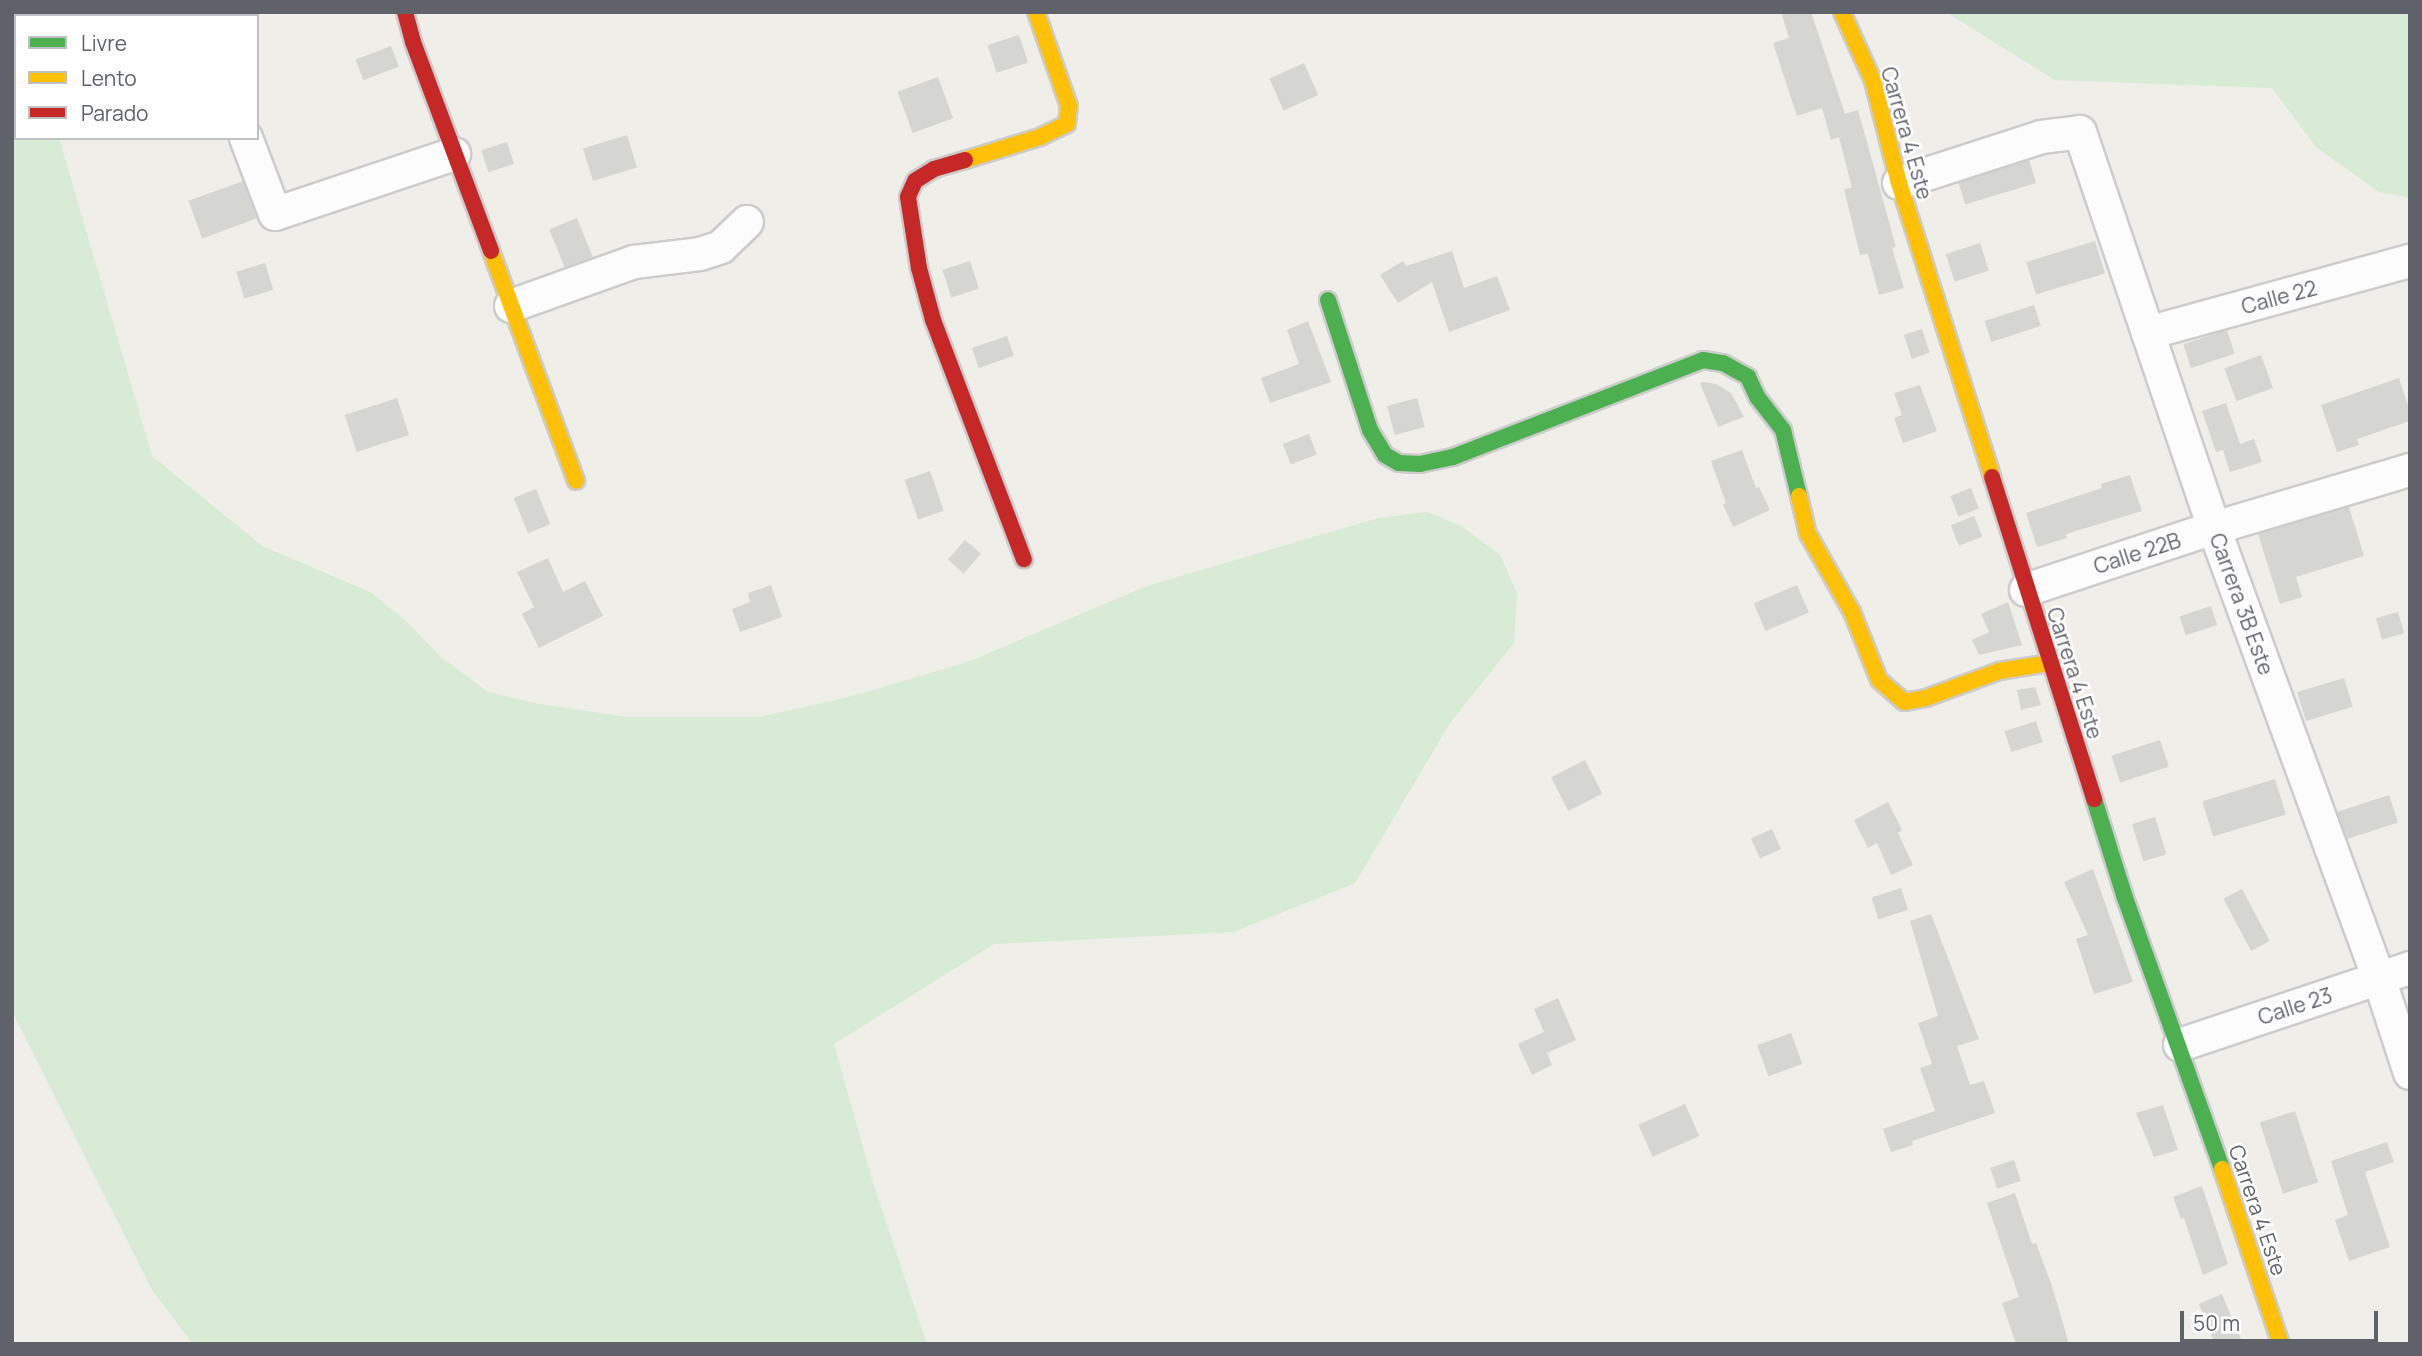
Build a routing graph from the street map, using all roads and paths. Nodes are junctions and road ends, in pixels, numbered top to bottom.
1 (405, 12) edge
2 (1036, 12) edge
3 (1842, 12) edge
4 (247, 140) edge
5 (454, 153) junction
6 (1899, 183) junction
7 (747, 222) dead end
8 (2410, 261) edge
9 (1328, 300) dead end
10 (511, 306) junction
11 (2148, 333) junction
12 (2410, 470) edge
13 (576, 481) dead end
14 (2214, 528) junction
15 (1024, 559) dead end
16 (2026, 590) junction
17 (2050, 663) junction
18 (2410, 968) edge
19 (2379, 978) junction
20 (2180, 1045) junction
21 (2410, 1073) edge
22 (2281, 1344) edge

1 - 5 street
2 - 15 street
3 - 6 street, Carrera 4 Este
4 - 5 street
5 - 10 street
6 - 11 street, Carrera 3B Este
6 - 16 street, Carrera 4 Este
7 - 10 street
8 - 11 street, Calle 22
9 - 17 street
10 - 13 street
11 - 14 street, Carrera 3B Este
12 - 14 street, Calle 22B
14 - 16 street, Calle 22B
14 - 19 street, Carrera 3B Este
16 - 17 street, Carrera 4 Este
17 - 20 street, Carrera 4 Este
18 - 19 street, Calle 23
19 - 20 street, Calle 23
19 - 21 street, Carrera 3B Este
20 - 22 street, Carrera 4 Este

